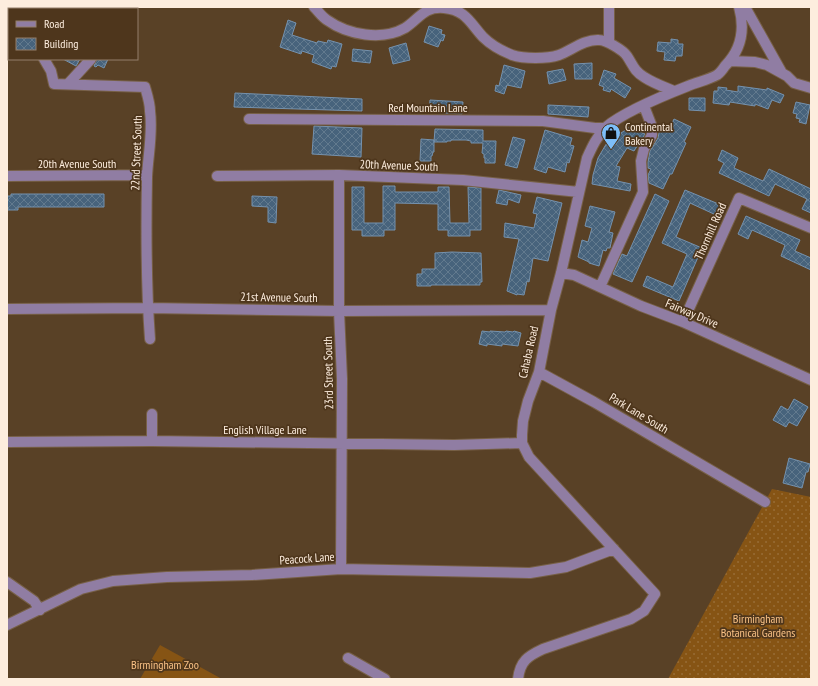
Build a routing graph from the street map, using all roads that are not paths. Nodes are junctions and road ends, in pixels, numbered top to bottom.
1 (314, 7) edge
2 (443, 7) edge
3 (608, 7) edge
4 (739, 7) edge
5 (745, 7) edge
6 (609, 42) junction
7 (45, 60) edge
8 (90, 60) edge
9 (730, 62) junction
10 (782, 74) junction
11 (68, 84) junction
12 (811, 88) edge
13 (674, 91) junction
14 (644, 106) junction
15 (250, 119) dead end
16 (606, 128) junction
17 (147, 175) junction
18 (339, 175) junction
19 (7, 176) edge
20 (217, 176) dead end
21 (579, 192) junction
22 (811, 228) edge
23 (561, 273) junction
24 (600, 287) junction
25 (148, 308) junction
26 (7, 309) edge
27 (551, 310) junction
28 (339, 311) junction
29 (683, 322) junction
30 (150, 339) dead end
31 (539, 372) junction
32 (811, 380) edge
33 (152, 414) dead end
34 (152, 441) junction
35 (7, 442) edge
36 (342, 443) junction
37 (522, 443) junction
38 (765, 502) dead end
39 (614, 549) junction
40 (341, 569) junction
41 (7, 582) edge
42 (40, 610) junction
43 (7, 625) edge
44 (348, 658) dead end
45 (385, 679) edge
46 (518, 679) edge

1 - 2 street
2 - 6 street
3 - 6 street
4 - 9 street, Cahaba Road
5 - 10 street
6 - 13 street
7 - 11 street, 22nd Street South
8 - 11 street
9 - 10 street
9 - 13 street, Cahaba Road
10 - 12 street
11 - 17 street, 22nd Street South
13 - 14 street, Cahaba Road
14 - 16 street, Cahaba Road
14 - 24 street
15 - 16 street, Red Mountain Lane
16 - 21 street, Cahaba Road
17 - 19 street, 20th Avenue South
17 - 25 street, 22nd Street South
18 - 20 street, 20th Avenue South
18 - 21 street, 20th Avenue South
18 - 28 street, 23rd Street South
21 - 23 street, Cahaba Road
22 - 29 street, Thornhill Road
23 - 24 street, Fairway Drive
23 - 27 street, Cahaba Road
24 - 29 street, Fairway Drive
25 - 26 street, 21st Avenue South
25 - 28 street, 21st Avenue South
25 - 30 street, 22nd Street South
27 - 28 street, 21st Avenue South
27 - 31 street, Cahaba Road
28 - 36 street, 23rd Street South
29 - 32 street, Fairway Drive
31 - 37 street, Cahaba Road
31 - 38 street, Park Lane South
33 - 34 street
34 - 35 street, English Village Lane
34 - 36 street, English Village Lane
36 - 37 street, English Village Lane
36 - 40 street, 23rd Street South
37 - 39 street
39 - 40 street, Peacock Lane
39 - 46 street
40 - 42 street, Peacock Lane
41 - 42 street
42 - 43 street, Peacock Lane
44 - 45 street

